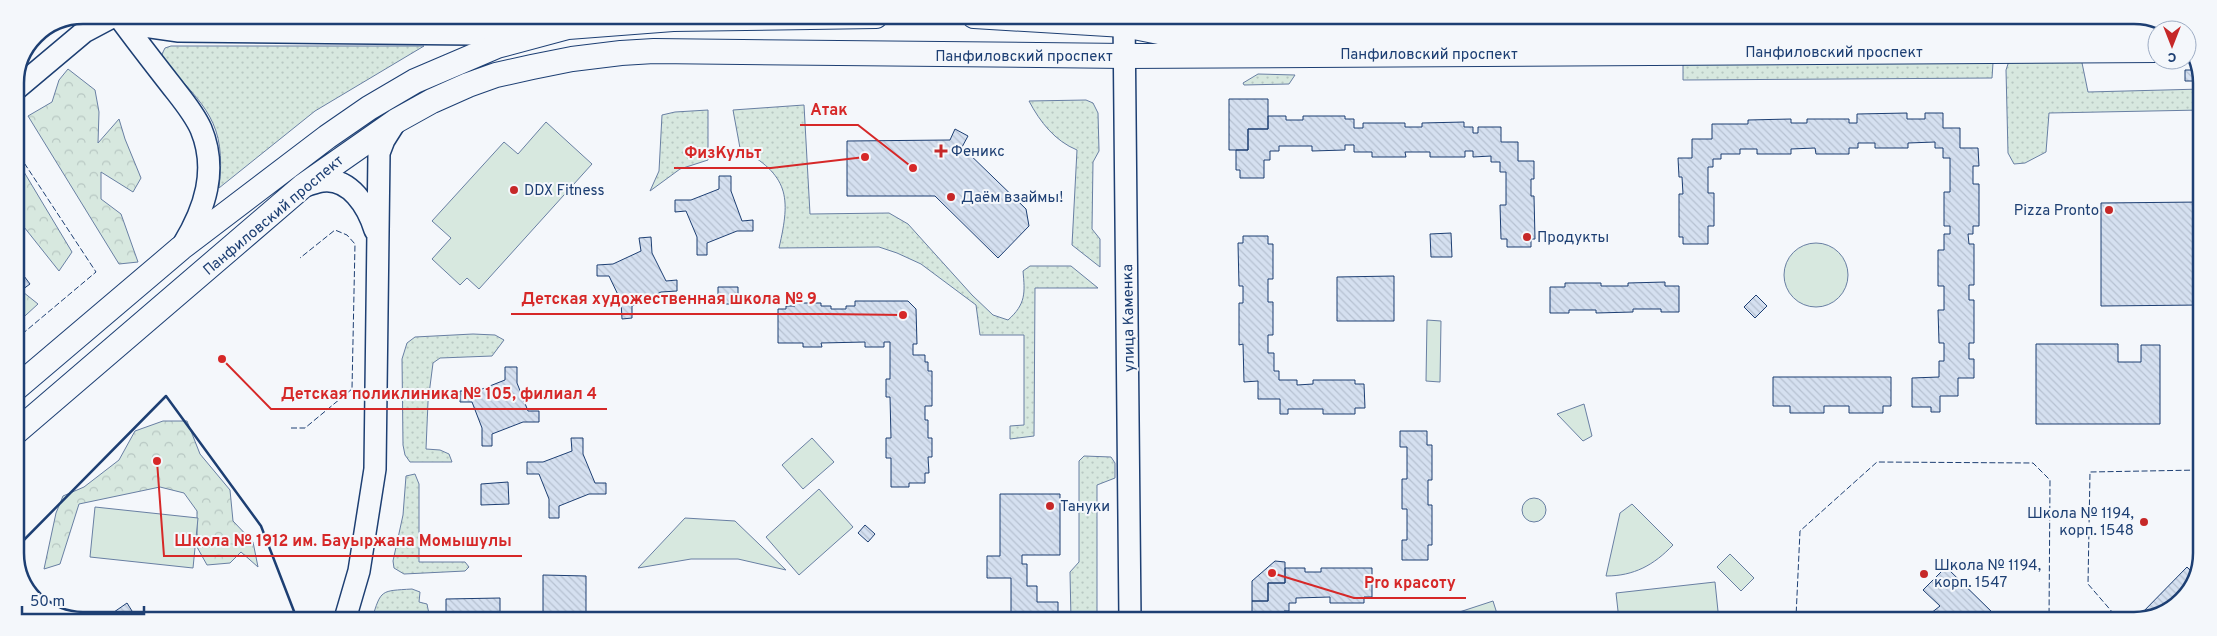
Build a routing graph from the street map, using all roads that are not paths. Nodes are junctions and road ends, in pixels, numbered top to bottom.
1 (100, 24) edge
2 (124, 24) edge
3 (139, 24) edge
4 (607, 24) edge
5 (1124, 24) edge
6 (1137, 24) edge
7 (568, 27) junction
8 (2147, 33) edge
9 (1634, 44) junction
10 (2147, 50) edge
11 (1125, 56) junction
12 (24, 82) edge
13 (396, 121) junction
14 (303, 186) junction
15 (378, 242) junction
16 (181, 248) junction
17 (24, 381) edge
18 (24, 426) edge
19 (347, 612) edge
20 (1130, 612) edge

1 - 12 main road
2 - 16 main road
3 - 7 main road
4 - 7 main road, Панфиловский проспект
5 - 11 main road, улица Каменка
6 - 9 main road, Панфиловский проспект
7 - 16 main road, Панфиловский проспект
8 - 9 main road, Панфиловский проспект
9 - 10 main road, Панфиловский проспект
9 - 11 main road, Панфиловский проспект
11 - 13 main road, Панфиловский проспект
11 - 20 main road, улица Каменка
13 - 14 main road, Панфиловский проспект
13 - 15 main road
14 - 15 main road
14 - 18 main road, Панфиловский проспект
15 - 19 main road
16 - 17 main road, Панфиловский проспект

